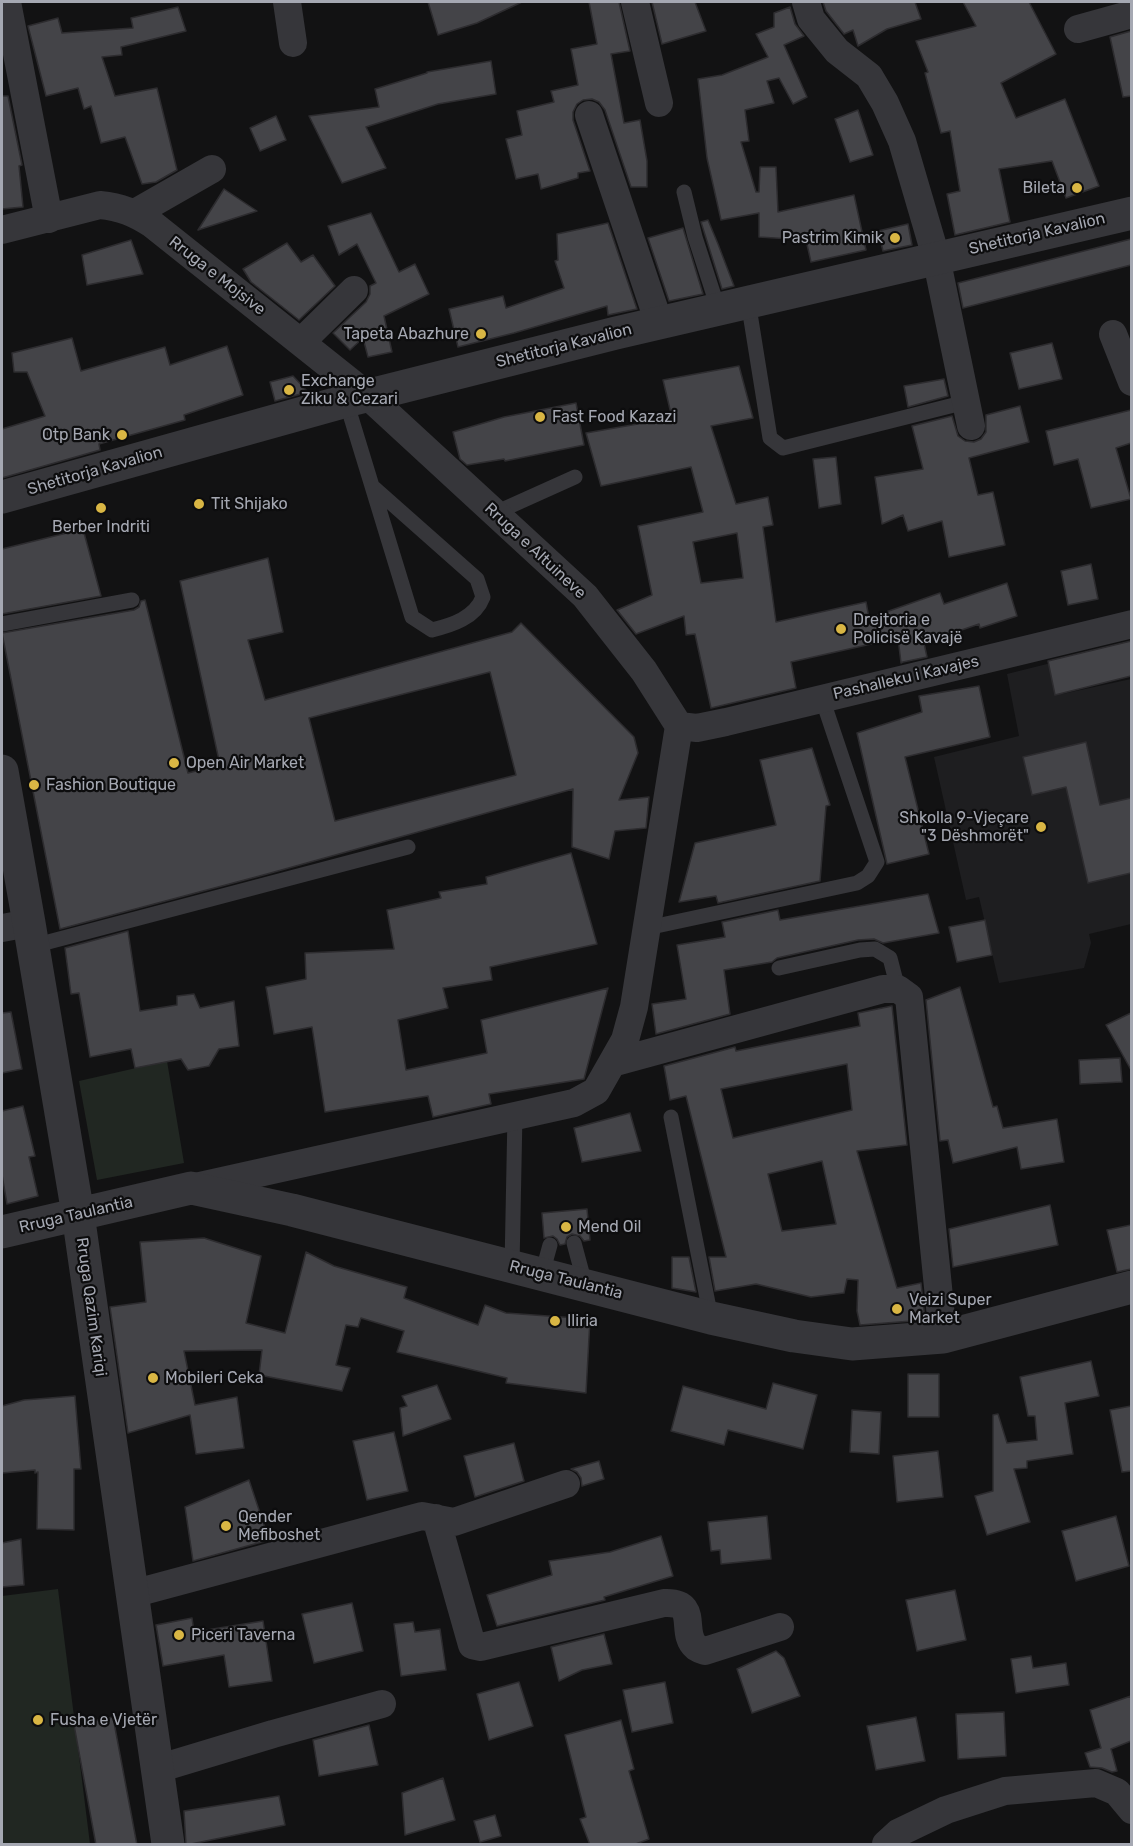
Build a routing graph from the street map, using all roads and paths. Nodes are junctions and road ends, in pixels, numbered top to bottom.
1 (7, 2) edge
2 (287, 2) edge
3 (635, 2) edge
4 (806, 2) edge
5 (1131, 14) edge
6 (1078, 29) dead end
7 (293, 43) dead end
8 (659, 103) dead end
9 (589, 115) dead end
10 (212, 169) dead end
11 (684, 192) dead end
12 (135, 213) junction
13 (1131, 213) edge
14 (49, 219) junction
15 (2, 230) edge
16 (936, 257) junction
17 (354, 290) dead end
18 (733, 305) junction
19 (659, 322) junction
20 (1113, 334) dead end
21 (301, 342) junction
22 (1131, 382) edge
23 (357, 398) junction
24 (969, 414) joint
25 (575, 477) dead end
26 (372, 486) junction
27 (2, 497) edge
28 (495, 513) junction
29 (132, 600) dead end
30 (2, 624) edge
31 (1131, 624) edge
32 (822, 698) junction
33 (679, 726) junction
34 (2, 771) edge
35 (408, 847) dead end
36 (647, 928) junction
37 (21, 932) edge
38 (779, 968) dead end
39 (898, 989) junction
40 (612, 1063) junction
41 (515, 1114) junction
42 (671, 1117) dead end
43 (191, 1188) junction
44 (78, 1214) junction
45 (2, 1232) edge
46 (574, 1243) dead end
47 (534, 1262) junction
48 (585, 1284) junction
49 (1131, 1287) edge
50 (711, 1318) junction
51 (943, 1337) junction
52 (566, 1484) dead end
53 (436, 1518) junction
54 (132, 1594) junction
55 (780, 1627) dead end
56 (382, 1704) dead end
57 (157, 1769) junction
58 (1131, 1810) edge
59 (168, 1845) edge
60 (886, 1845) edge

1 - 14 street
2 - 7 street
3 - 8 street
4 - 16 street
5 - 6 street
9 - 19 street
10 - 12 street
11 - 18 lane
12 - 14 street, Rruga e Mojsive
12 - 21 street, Rruga e Mojsive
13 - 16 street, Shetitorja Kavalion
14 - 15 street, Rruga e Mojsive
16 - 18 street, Shetitorja Kavalion
16 - 24 street
17 - 21 street
18 - 19 street, Shetitorja Kavalion
18 - 24 lane
19 - 23 street, Shetitorja Kavalion
20 - 22 street
21 - 23 street, Rruga e Mojsive
23 - 26 lane
23 - 27 street, Shetitorja Kavalion
23 - 28 street, Rruga e Altuineve
25 - 28 lane
26 - 26 lane
28 - 33 street, Rruga e Altuineve
29 - 30 lane
31 - 32 street, Pashalleku i Kavajes
32 - 33 street, Pashalleku i Kavajes
32 - 36 lane
33 - 36 street
34 - 37 street, Rruga Qazim Kariqi
35 - 37 lane
36 - 40 street
37 - 44 street, Rruga Qazim Kariqi
38 - 39 lane
39 - 40 street
39 - 51 street
40 - 41 street
41 - 43 street
41 - 47 lane
42 - 50 lane
43 - 44 street, Rruga Taulantia
43 - 47 street, Rruga Taulantia
44 - 45 street, Rruga Taulantia
44 - 54 street, Rruga Qazim Kariqi
46 - 48 lane
47 - 48 street, Rruga Taulantia
48 - 50 street, Rruga Taulantia
49 - 51 street, Rruga Taulantia
50 - 51 street, Rruga Taulantia
52 - 53 street
53 - 54 street
53 - 55 street
54 - 57 street, Rruga Qazim Kariqi
56 - 57 street
57 - 59 street, Rruga Qazim Kariqi
58 - 60 street

